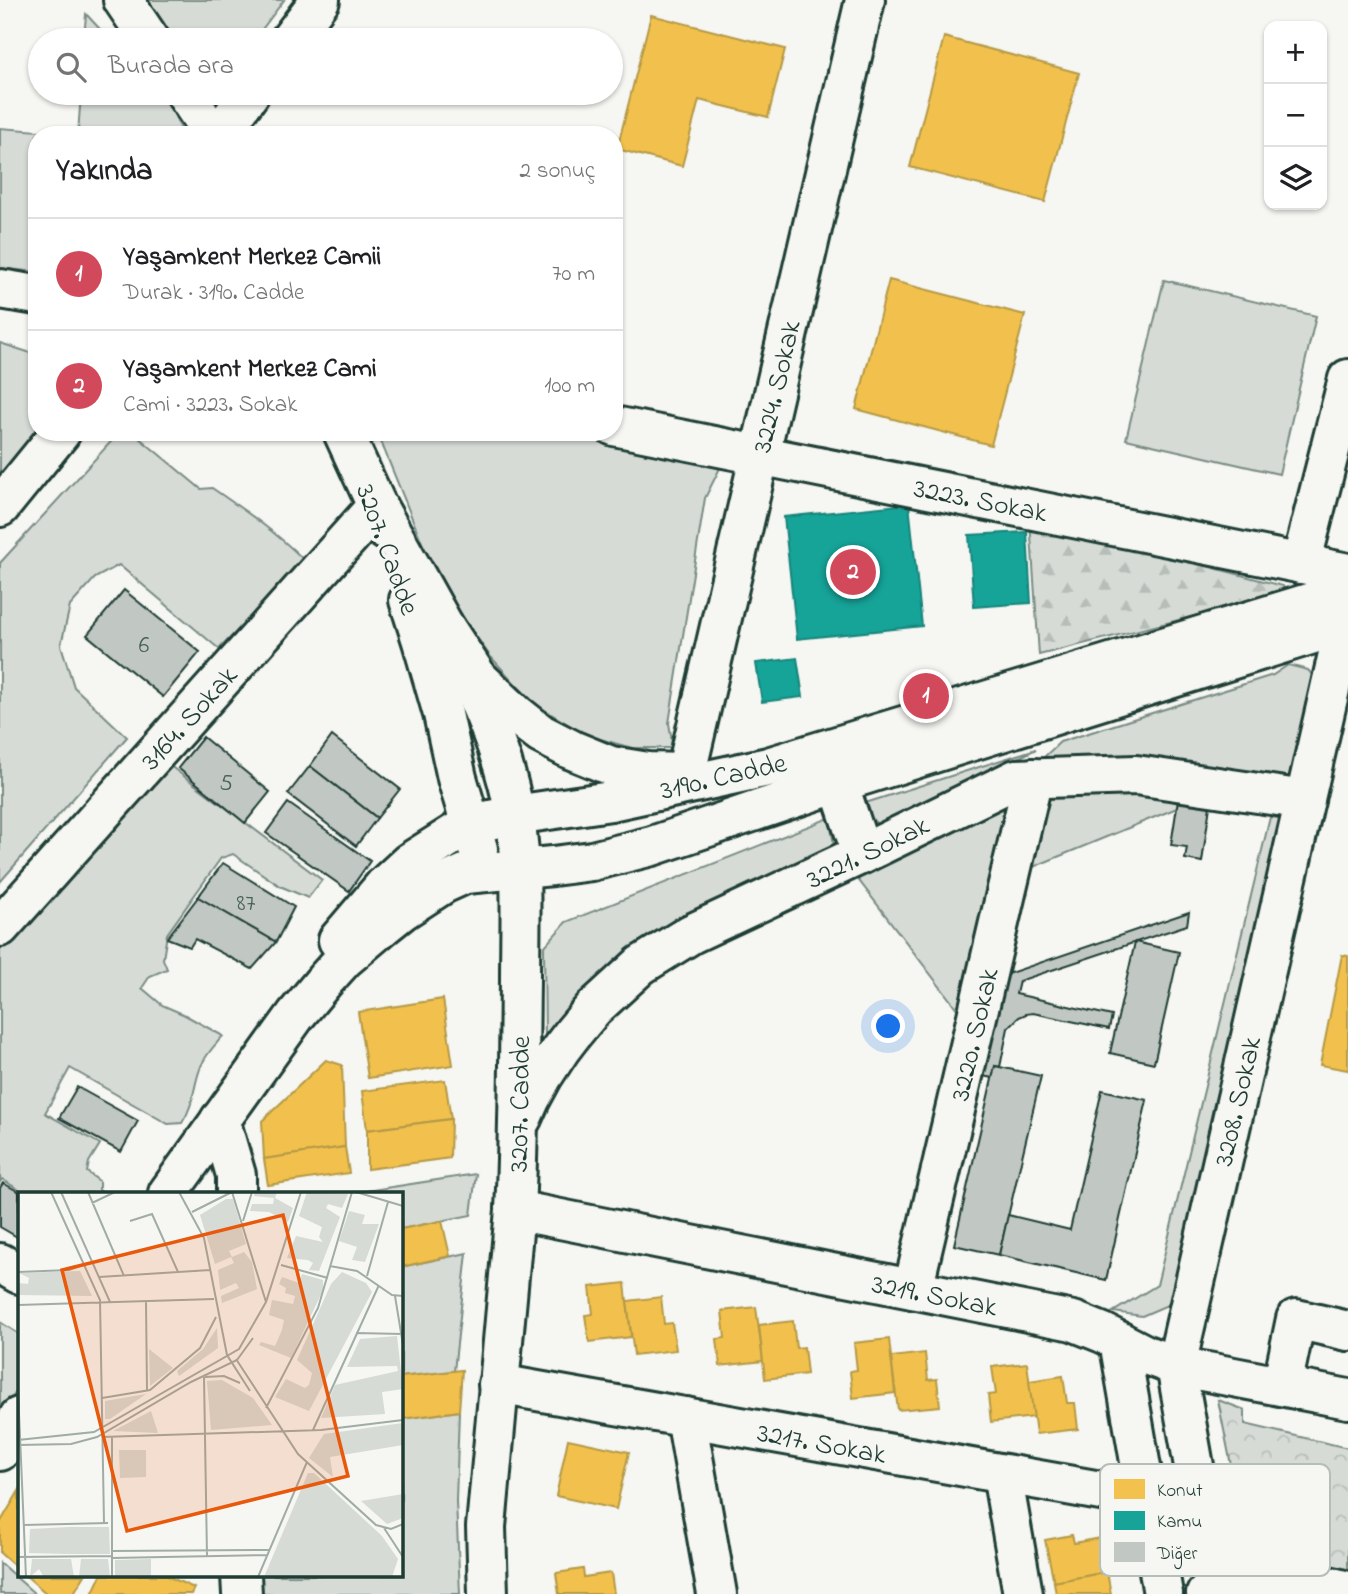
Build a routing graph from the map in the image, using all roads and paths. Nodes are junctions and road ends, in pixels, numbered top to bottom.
1 (123, 0) edge
2 (320, 0) edge
3 (865, 0) edge
4 (142, 28) edge
5 (299, 28) edge
6 (193, 105) edge
7 (241, 105) edge
8 (207, 126) edge
9 (226, 126) edge
10 (0, 289) edge
11 (28, 294) edge
12 (1348, 379) edge
13 (623, 428) edge
14 (54, 441) edge
15 (347, 441) edge
16 (760, 455) junction
17 (377, 506) junction
18 (0, 507) edge
19 (1301, 564) junction
20 (1348, 573) edge
21 (1347, 615) edge
22 (444, 626) junction
23 (768, 767) junction
24 (686, 773) junction
25 (1033, 778) junction
26 (838, 783) junction
27 (1305, 800) junction
28 (514, 815) junction
29 (470, 824) junction
30 (862, 854) junction
31 (502, 870) junction
32 (0, 927) edge
33 (219, 1120) junction
34 (519, 1123) junction
35 (169, 1192) edge
36 (236, 1192) edge
37 (515, 1210) junction
38 (0, 1263) edge
39 (18, 1273) edge
40 (913, 1289) junction
41 (1348, 1331) edge
42 (1119, 1341) junction
43 (1176, 1366) junction
44 (498, 1384) junction
45 (1282, 1387) junction
46 (1348, 1399) edge
47 (687, 1417) junction
48 (18, 1419) edge
49 (0, 1451) edge
50 (1140, 1464) edge
51 (1192, 1464) edge
52 (1002, 1474) junction
53 (1100, 1491) edge
54 (241, 1576) edge
55 (1160, 1576) edge
56 (1348, 1591) edge
57 (1213, 1593) edge
58 (242, 1594) edge
59 (488, 1594) edge
60 (717, 1594) edge
61 (1023, 1594) edge
62 (1163, 1594) edge

1 - 4 street
2 - 5 street
3 - 16 street, 3224. Sokak
6 - 8 street
7 - 9 street
10 - 11 street
12 - 19 street
13 - 16 street, 3223. Sokak
14 - 18 street
15 - 17 street, 3207. Cadde
16 - 19 street, 3223. Sokak
16 - 24 street, 3224. Sokak
17 - 22 street
17 - 29 street, 3207. Cadde
17 - 32 street, 3164. Sokak
19 - 20 street, 3223. Sokak
21 - 23 street, 3190. Cadde
21 - 26 street, 3190. Cadde
21 - 27 street, 3208. Sokak
22 - 24 street
22 - 28 street, 3207. Cadde
23 - 24 street
23 - 28 street, 3190. Cadde
25 - 27 street, 3221. Sokak
25 - 30 street, 3221. Sokak
25 - 40 street, 3220. Sokak
26 - 30 street
26 - 31 street, 3190. Cadde
27 - 43 street, 3208. Sokak
28 - 29 street, 3190. Cadde
28 - 31 street, 3207. Cadde
29 - 31 street, 3207. Cadde
29 - 33 street, 3190. Cadde
30 - 34 street, 3221. Sokak
31 - 33 street, 3190. Cadde
31 - 34 street, 3207. Cadde
33 - 35 street, 3190. Cadde
33 - 36 street
34 - 37 street, 3207. Cadde
37 - 40 street, 3219. Sokak
37 - 44 street, 3207. Cadde
38 - 39 street
40 - 42 street, 3219. Sokak
41 - 45 street
42 - 43 street, 3219. Sokak
42 - 50 street
43 - 45 street, 3219. Sokak
43 - 51 street, 3208. Sokak
44 - 47 street, 3217. Sokak
44 - 59 street, 3207. Cadde
45 - 46 street, 3219. Sokak
47 - 52 street, 3217. Sokak
47 - 60 street
48 - 49 street
52 - 53 street, 3217. Sokak
52 - 61 street
54 - 58 street
55 - 62 street
56 - 57 street

